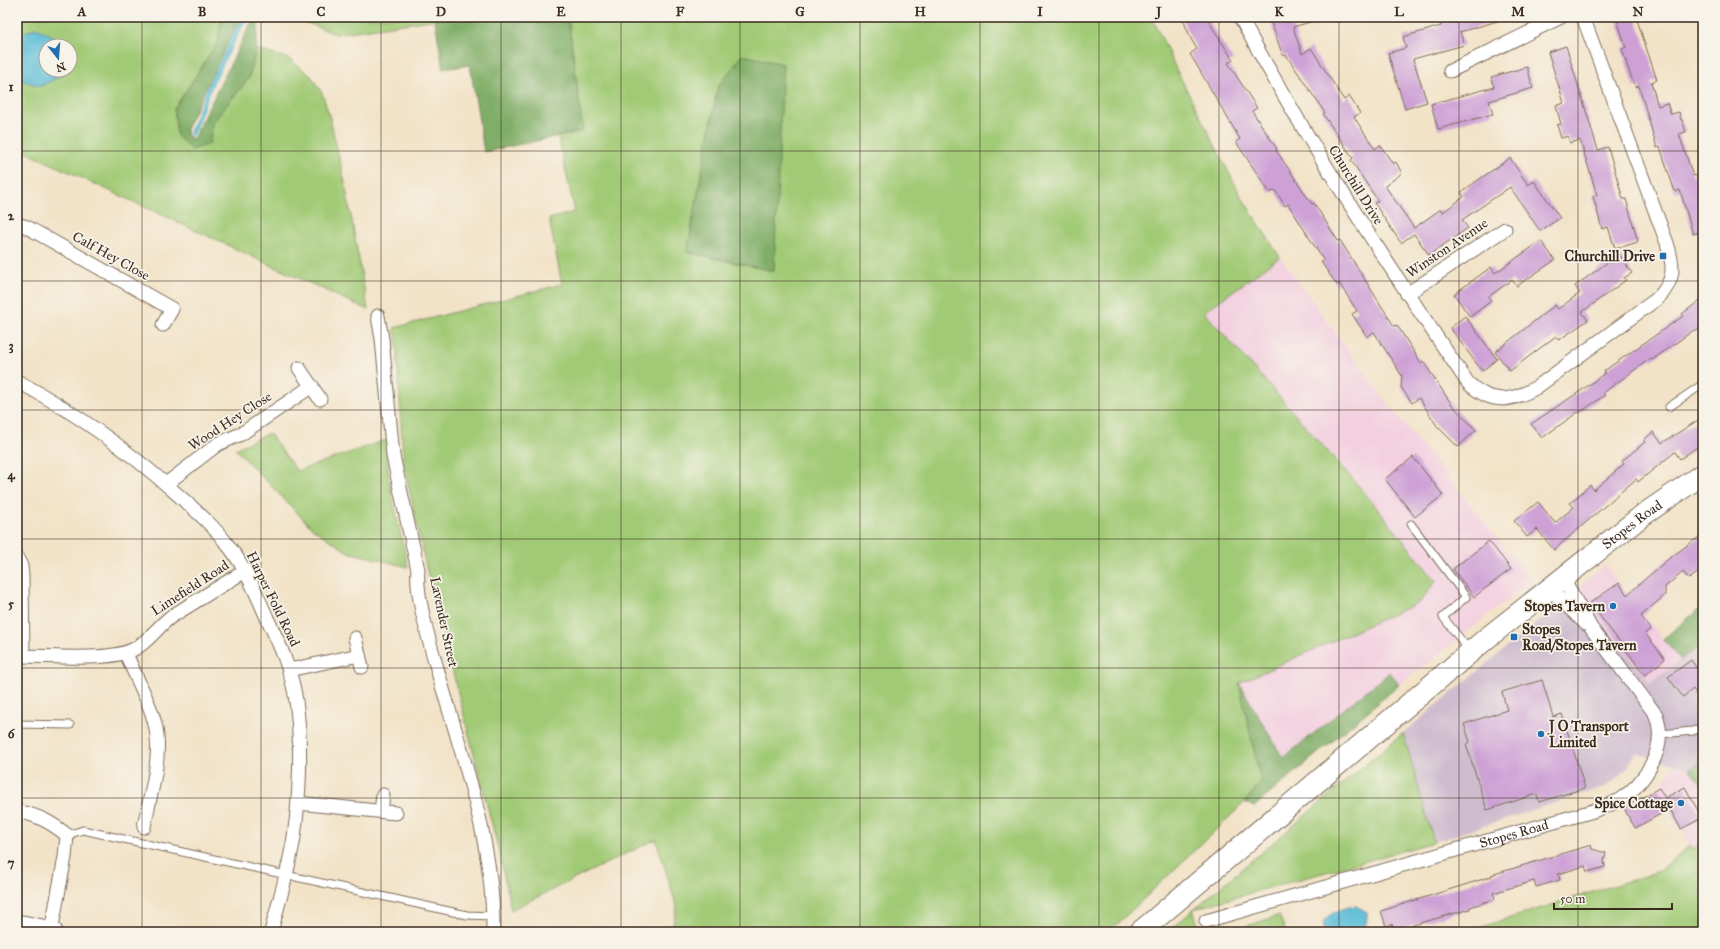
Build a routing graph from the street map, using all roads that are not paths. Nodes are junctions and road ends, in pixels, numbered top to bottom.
1 (1240, 17) edge
2 (1561, 17) edge
3 (1584, 17) edge
4 (1450, 71) dead end
5 (17, 224) edge
6 (1505, 229) dead end
7 (1407, 294) junction
8 (378, 316) dead end
9 (163, 325) dead end
10 (299, 368) dead end
11 (17, 381) edge
12 (1703, 384) edge
13 (312, 386) junction
14 (320, 399) dead end
15 (1669, 407) dead end
16 (1703, 474) edge
17 (166, 484) junction
18 (1411, 524) dead end
19 (17, 558) edge
20 (245, 571) junction
21 (1556, 583) junction
22 (355, 638) dead end
23 (1471, 652) junction
24 (126, 653) junction
25 (20, 656) edge
26 (289, 670) junction
27 (17, 724) edge
28 (70, 725) dead end
29 (1703, 728) edge
30 (1660, 734) junction
31 (383, 795) dead end
32 (298, 803) junction
33 (17, 811) edge
34 (380, 812) junction
35 (396, 813) dead end
36 (144, 827) dead end
37 (67, 835) junction
38 (286, 875) junction
39 (493, 916) junction
40 (1206, 921) dead end
41 (17, 925) edge
42 (52, 932) edge
43 (271, 932) edge
44 (493, 932) edge
45 (1140, 932) edge

1 - 7 street, Churchill Drive
2 - 4 street
3 - 7 street, Churchill Drive
5 - 9 street, Calf Hey Close
6 - 7 street, Winston Avenue
8 - 39 street, Lavender Street
10 - 13 street
11 - 17 street, Harper Fold Road
12 - 15 lane
13 - 14 street
13 - 17 street, Wood Hey Close
16 - 21 main road, Stopes Road
17 - 20 street, Harper Fold Road
18 - 23 lane
19 - 25 street
20 - 24 street, Limefield Road
20 - 26 street, Harper Fold Road
21 - 23 main road, Stopes Road
21 - 30 street, Stopes Road
22 - 26 street
23 - 45 main road, Stopes Road
24 - 25 street, Limefield Road
24 - 36 street
26 - 32 street, Harper Fold Road
27 - 28 lane
29 - 30 lane
30 - 40 street, Stopes Road
31 - 34 street
32 - 34 street
32 - 38 street, Harper Fold Road
33 - 37 street
34 - 35 street
37 - 38 lane
37 - 42 street
38 - 39 lane
38 - 43 street, Harper Fold Road
39 - 44 street, Lavender Street
41 - 42 main road

